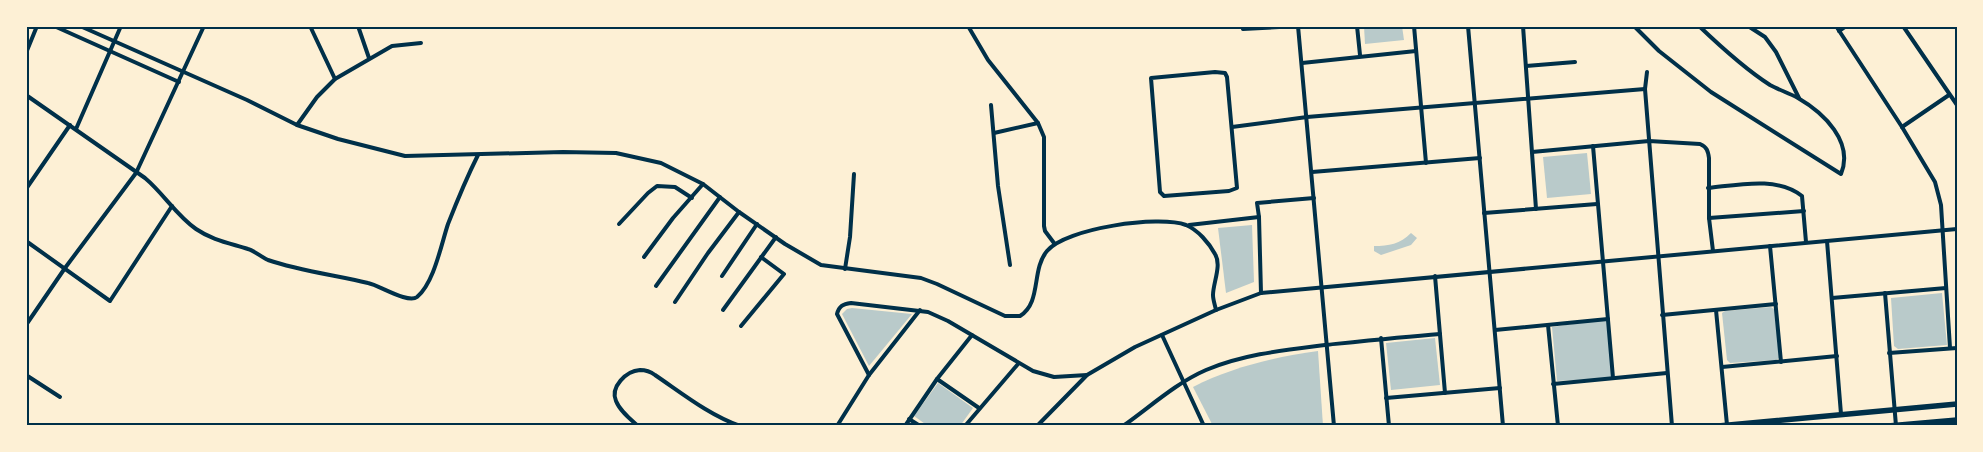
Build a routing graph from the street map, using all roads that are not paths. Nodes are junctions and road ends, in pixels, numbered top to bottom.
1 (37, 26) edge
2 (54, 26) edge
3 (80, 26) edge
4 (121, 26) edge
5 (204, 26) edge
6 (310, 26) edge
7 (358, 26) edge
8 (968, 26) edge
9 (1242, 26) edge
10 (1298, 26) edge
11 (1357, 26) edge
12 (1414, 26) edge
13 (1468, 26) edge
14 (1523, 26) edge
15 (1634, 26) edge
16 (1699, 26) edge
17 (1748, 26) edge
18 (1836, 26) edge
19 (1846, 26) edge
20 (1903, 26) edge
21 (1839, 31) junction
22 (114, 40) junction
23 (421, 43) dead end
24 (110, 51) junction
25 (1416, 51) junction
26 (26, 53) edge
27 (1360, 55) junction
28 (369, 58) junction
29 (1575, 62) dead end
30 (1302, 63) junction
31 (1526, 66) junction
32 (184, 72) junction
33 (1646, 72) dead end
34 (335, 79) junction
35 (179, 82) junction
36 (1645, 89) junction
37 (26, 95) edge
38 (1950, 95) junction
39 (1799, 98) junction
40 (1528, 99) junction
41 (1475, 104) junction
42 (991, 105) dead end
43 (1957, 105) edge
44 (1421, 108) junction
45 (1307, 117) junction
46 (1038, 123) junction
47 (70, 125) junction
48 (297, 125) junction
49 (1232, 127) junction
50 (1902, 127) junction
51 (76, 129) junction
52 (994, 133) junction
53 (1649, 141) junction
54 (1593, 146) junction
55 (1532, 152) junction
56 (478, 155) junction
57 (1480, 158) junction
58 (1426, 162) junction
59 (1312, 172) junction
60 (136, 173) junction
61 (854, 174) dead end
62 (703, 184) junction
63 (1708, 188) junction
64 (26, 189) edge
65 (720, 197) junction
66 (692, 198) junction
67 (1314, 198) junction
68 (1597, 204) junction
69 (172, 206) junction
70 (1536, 209) junction
71 (1804, 211) junction
72 (739, 212) junction
73 (1484, 213) junction
74 (1259, 218) junction
75 (1709, 218) junction
76 (619, 224) dead end
77 (757, 224) junction
78 (1188, 226) junction
79 (1957, 229) edge
80 (1942, 230) junction
81 (776, 237) junction
82 (1827, 241) junction
83 (26, 242) edge
84 (1806, 242) junction
85 (1054, 244) junction
86 (1770, 246) junction
87 (1713, 251) junction
88 (1658, 256) junction
89 (644, 257) dead end
90 (761, 257) junction
91 (1602, 261) junction
92 (1010, 265) dead end
93 (65, 268) junction
94 (845, 269) junction
95 (1489, 271) junction
96 (722, 276) dead end
97 (1435, 276) junction
98 (656, 286) dead end
99 (1322, 288) junction
100 (1946, 288) junction
101 (1261, 293) junction
102 (1885, 293) junction
103 (1832, 298) junction
104 (675, 302) dead end
105 (1776, 304) junction
106 (723, 310) dead end
107 (920, 310) junction
108 (1216, 310) junction
109 (1716, 310) junction
110 (1662, 315) junction
111 (1608, 319) junction
112 (26, 325) edge
113 (1548, 325) junction
114 (741, 326) dead end
115 (1494, 330) junction
116 (1440, 334) junction
117 (972, 335) junction
118 (1162, 335) junction
119 (1381, 338) junction
120 (1326, 345) junction
121 (1950, 348) junction
122 (1957, 348) edge
123 (1890, 354) junction
124 (1837, 356) junction
125 (1781, 362) junction
126 (1018, 364) junction
127 (1722, 368) junction
128 (1667, 373) junction
129 (26, 375) edge
130 (869, 375) junction
131 (1087, 375) junction
132 (937, 378) junction
133 (1613, 378) junction
134 (1184, 382) junction
135 (1553, 384) junction
136 (1500, 388) junction
137 (1445, 393) junction
138 (60, 397) dead end
139 (1386, 398) junction
140 (1957, 404) edge
141 (979, 408) junction
142 (1894, 410) junction
143 (1841, 414) junction
144 (1797, 418) junction
145 (909, 419) junction
146 (1957, 420) edge
147 (1727, 425) edge
148 (1896, 425) edge
149 (638, 426) edge
150 (740, 426) edge
151 (837, 426) edge
152 (905, 426) edge
153 (920, 426) edge
154 (965, 426) edge
155 (1036, 426) edge
156 (1123, 426) edge
157 (1204, 426) edge
158 (1334, 426) edge
159 (1389, 426) edge
160 (1503, 426) edge
161 (1558, 426) edge
162 (1672, 426) edge
163 (1718, 426) edge
164 (1798, 426) edge
165 (1888, 426) edge

1 - 26 street
2 - 24 street
3 - 22 street
4 - 22 street
5 - 32 street
6 - 34 street
7 - 28 street
8 - 46 street
9 - 10 street
10 - 30 street
11 - 27 street
12 - 25 street
13 - 41 street
14 - 31 street
15 - 39 street
16 - 39 street
17 - 39 street
18 - 21 street
19 - 21 street
20 - 38 street
21 - 50 street
22 - 24 street
22 - 32 street
23 - 28 street
24 - 35 street
24 - 51 street
25 - 27 street
25 - 44 street
27 - 30 street
28 - 34 street
29 - 31 street
30 - 45 street
31 - 40 street
32 - 35 street
32 - 48 street
33 - 36 street
34 - 48 street
35 - 60 street
36 - 40 street
36 - 53 street
37 - 47 street
38 - 43 street
38 - 50 street
40 - 41 street
40 - 55 street
41 - 44 street
41 - 57 street
42 - 52 street
44 - 45 street
44 - 58 street
45 - 49 street
45 - 59 street
46 - 52 street
46 - 85 street
47 - 51 street
47 - 64 street
48 - 56 street
49 - 49 street
50 - 80 street
51 - 60 street
52 - 92 street
53 - 54 street
53 - 63 street
53 - 88 street
54 - 55 street
54 - 68 street
55 - 70 street
56 - 62 street
56 - 69 street
57 - 58 street
57 - 73 street
58 - 59 street
59 - 67 street
60 - 69 street
60 - 93 street
61 - 94 street
62 - 65 street
62 - 66 street
63 - 71 street
63 - 75 street
65 - 72 street
65 - 98 street
66 - 76 street
66 - 89 street
67 - 74 street
67 - 99 street
68 - 70 street
68 - 91 street
69 - 93 street
70 - 73 street
71 - 75 street
71 - 84 street
72 - 77 street
72 - 104 street
73 - 95 street
74 - 78 street
74 - 101 street
75 - 87 street
77 - 81 street
77 - 96 street
78 - 85 street
78 - 108 street
79 - 80 street
80 - 82 street
80 - 100 street
81 - 90 street
81 - 94 street
82 - 84 street
82 - 103 street
83 - 93 street
84 - 86 street
85 - 94 street
86 - 87 street
86 - 105 street
87 - 88 street
88 - 91 street
88 - 110 street
90 - 106 street
90 - 114 street
91 - 95 street
91 - 111 street
93 - 112 street
95 - 97 street
95 - 115 street
97 - 99 street
97 - 116 street
99 - 101 street
99 - 120 street
100 - 102 street
100 - 121 street
101 - 108 street
102 - 103 street
102 - 123 street
103 - 124 street
105 - 109 street
105 - 125 street
107 - 117 street
107 - 130 street
107 - 130 street
108 - 118 street
109 - 110 street
109 - 127 street
110 - 128 street
111 - 113 street
111 - 133 street
113 - 115 street
113 - 135 street
115 - 136 street
116 - 119 street
116 - 137 street
117 - 126 street
117 - 132 street
118 - 131 street
118 - 134 street
119 - 120 street
119 - 139 street
120 - 134 street
120 - 158 street
121 - 122 street
121 - 123 street
123 - 142 street
124 - 125 street
124 - 143 street
125 - 127 street
126 - 131 street
126 - 141 street
127 - 147 street
128 - 133 street
128 - 162 street
129 - 138 street
130 - 151 street
131 - 155 street
132 - 141 street
132 - 145 street
133 - 135 street
134 - 156 street
134 - 157 street
135 - 161 street
136 - 137 street
136 - 160 street
137 - 139 street
139 - 159 street
140 - 142 main road
141 - 154 street
142 - 143 main road
142 - 148 street
143 - 144 main road
144 - 147 main road
144 - 164 street
145 - 152 street
145 - 153 street
146 - 148 main road
147 - 163 main road
148 - 165 main road
149 - 150 street

